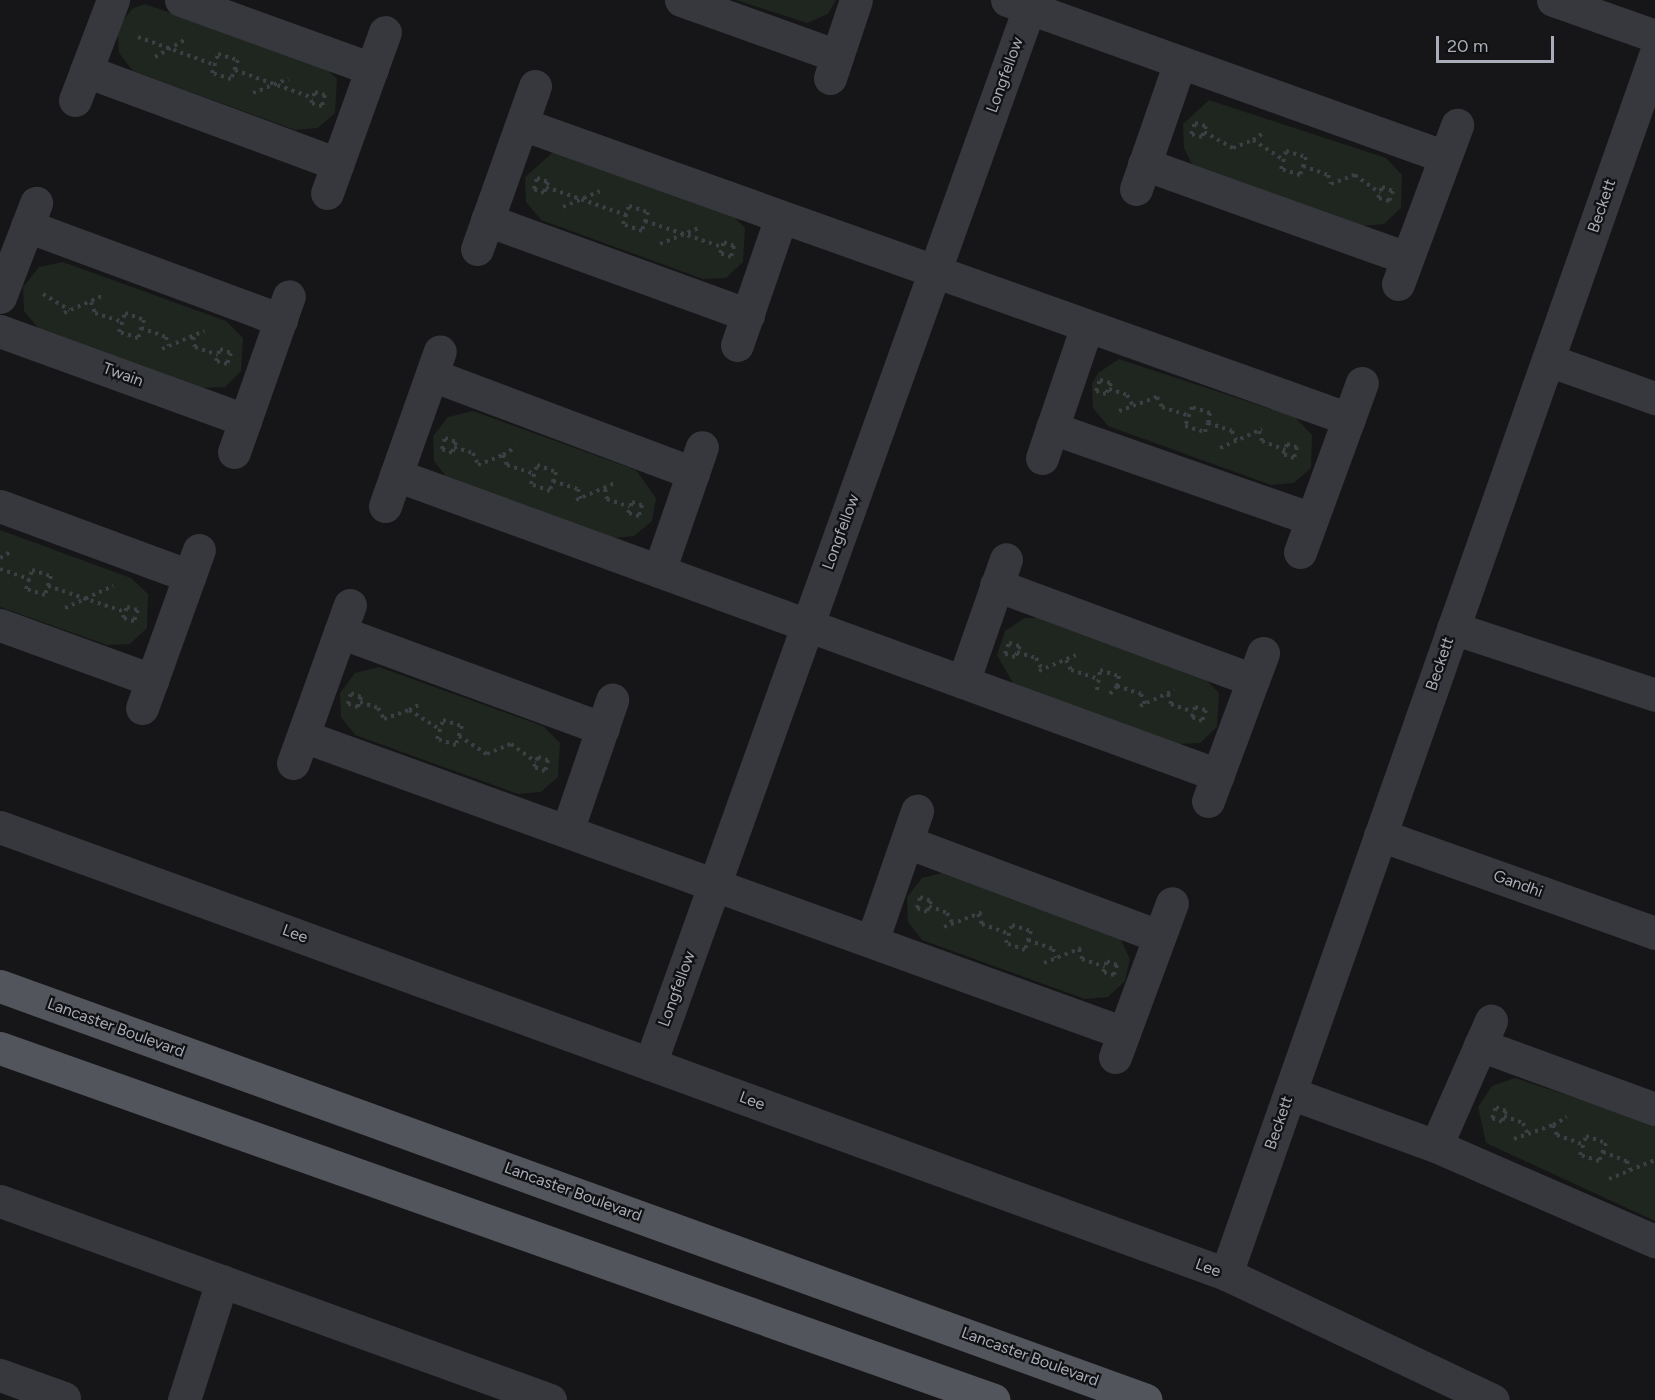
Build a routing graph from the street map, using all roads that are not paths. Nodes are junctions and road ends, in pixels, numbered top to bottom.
1 (113, 0) edge
2 (181, 0) edge
3 (681, 0) edge
4 (856, 0) edge
5 (1553, 0) edge
6 (1022, 3) edge
7 (385, 32) dead end
8 (1655, 36) edge
9 (1655, 55) edge
10 (1180, 62) junction
11 (372, 69) junction
12 (535, 86) dead end
13 (522, 124) junction
14 (1456, 125) dead end
15 (1445, 157) junction
16 (782, 217) junction
17 (935, 271) junction
18 (0, 297) edge
19 (1088, 326) junction
20 (9, 334) edge
21 (1548, 360) junction
22 (1362, 383) dead end
23 (1655, 398) edge
24 (1349, 419) junction
25 (246, 420) junction
26 (1052, 428) junction
27 (234, 452) dead end
28 (1042, 458) dead end
29 (396, 475) junction
30 (0, 506) edge
31 (385, 506) dead end
32 (1312, 519) junction
33 (1300, 552) dead end
34 (658, 571) junction
35 (807, 626) junction
36 (9, 628) edge
37 (1453, 628) junction
38 (963, 682) junction
39 (1655, 695) edge
40 (917, 811) dead end
41 (0, 827) edge
42 (567, 831) junction
43 (1380, 835) junction
44 (907, 842) junction
45 (715, 884) junction
46 (1172, 903) dead end
47 (1655, 933) edge
48 (1159, 936) junction
49 (872, 941) junction
50 (0, 986) edge
51 (0, 1048) edge
52 (650, 1064) junction
53 (1290, 1093) junction
54 (1655, 1109) edge
55 (1436, 1146) junction
56 (0, 1201) edge
57 (1655, 1241) edge
58 (1226, 1274) junction
59 (222, 1281) junction
60 (13, 1386) edge
61 (509, 1393) edge
62 (64, 1398) dead end
63 (184, 1400) edge
64 (550, 1400) edge
65 (994, 1400) edge
66 (1146, 1400) edge
67 (1492, 1400) edge

1 - 11 street
2 - 11 street
3 - 4 street
5 - 8 street
6 - 10 street
6 - 17 street, Longfellow
7 - 11 street
9 - 21 street, Beckett
10 - 15 street
10 - 15 street
12 - 13 street
13 - 16 street
13 - 16 street
14 - 15 street
16 - 17 street
17 - 19 street
17 - 35 street, Longfellow
18 - 25 street
19 - 24 street
19 - 26 street
20 - 25 street, Twain
21 - 23 street
21 - 37 street, Beckett
22 - 24 street
24 - 32 street
25 - 27 street
26 - 28 street
26 - 32 street
29 - 31 street
29 - 34 street
29 - 34 street
30 - 36 street
32 - 33 street
34 - 35 street
35 - 38 street
35 - 45 street, Longfellow
37 - 39 street
37 - 43 street, Beckett
38 - 38 street
40 - 44 street
41 - 52 street, Lee
42 - 42 street
42 - 45 street
43 - 47 street, Gandhi
43 - 53 street, Beckett
44 - 48 street
44 - 49 street
45 - 49 street
45 - 52 street, Longfellow
46 - 48 street
48 - 49 street
50 - 66 main road, Lancaster Boulevard
51 - 65 main road
52 - 58 street, Lee
53 - 55 street
53 - 58 street, Beckett
54 - 55 street
55 - 57 street
56 - 59 street
58 - 67 street, Lee
59 - 61 street
59 - 63 street
60 - 62 street
61 - 64 street

